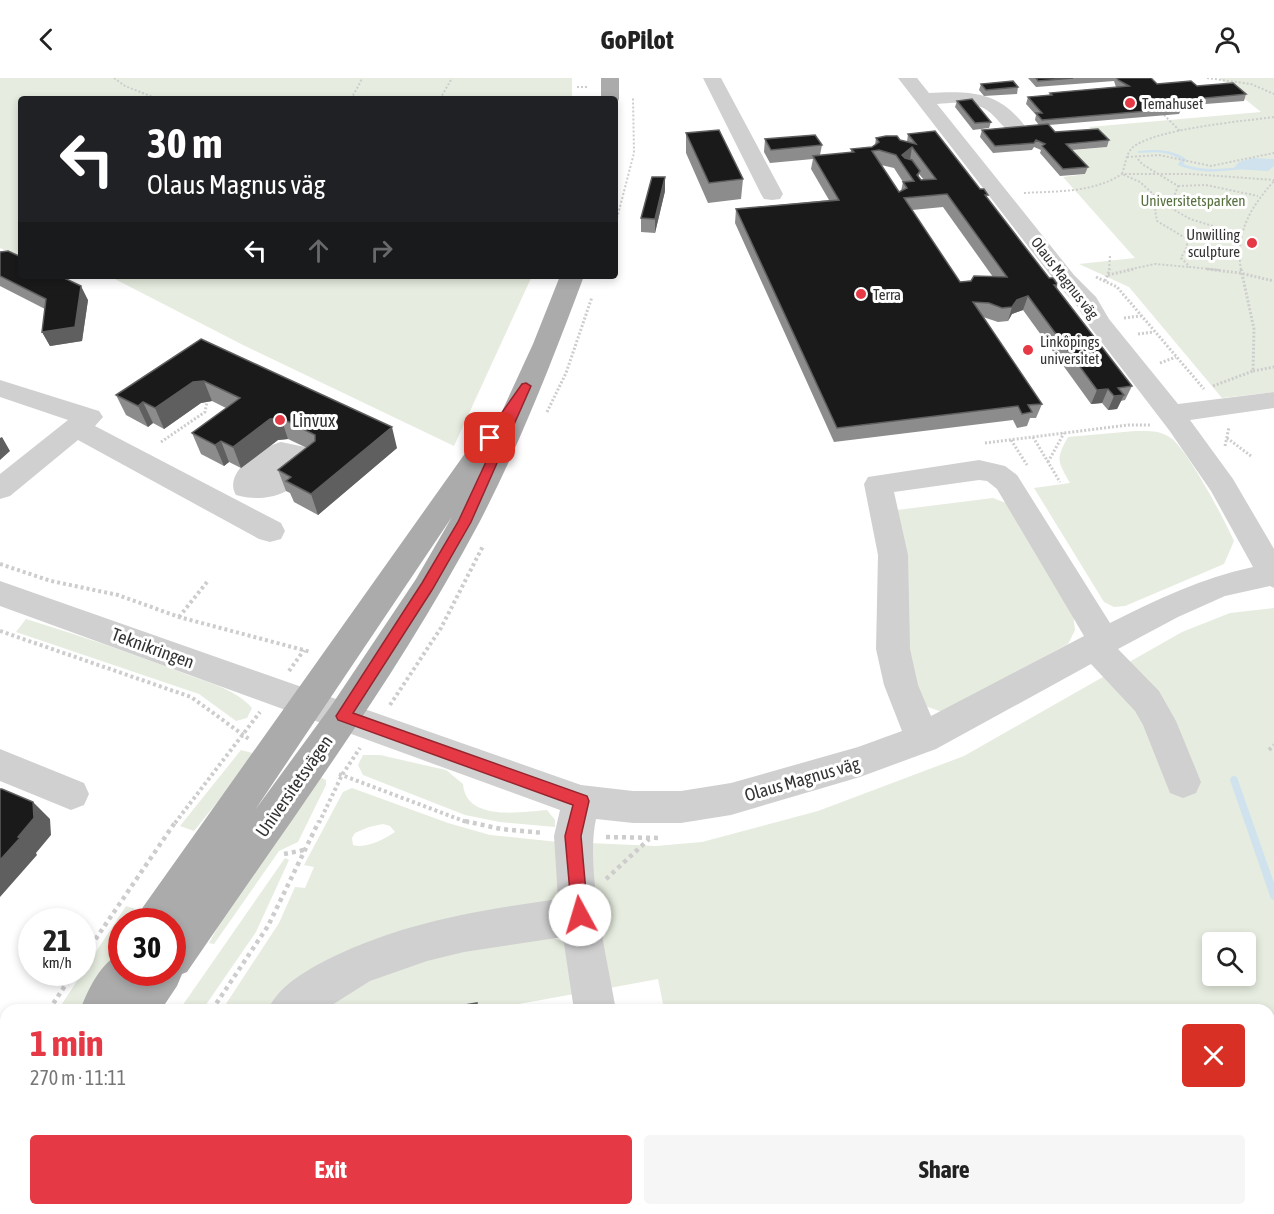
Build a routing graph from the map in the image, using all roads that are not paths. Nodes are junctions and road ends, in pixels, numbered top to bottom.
1 (610, 78) edge
2 (712, 78) edge
3 (907, 78) edge
4 (610, 96) edge
5 (925, 99) junction
6 (1017, 129) edge
7 (772, 194) dead end
8 (571, 279) edge
9 (526, 386) junction
10 (0, 388) edge
11 (1274, 400) edge
12 (1175, 419) junction
13 (82, 422) junction
14 (0, 489) edge
15 (248, 490) dead end
16 (225, 507) junction
17 (270, 531) dead end
18 (1274, 575) edge
19 (0, 593) edge
20 (1099, 644) junction
21 (307, 703) junction
22 (343, 716) junction
23 (923, 738) junction
24 (5, 776) edge
25 (1183, 782) dead end
26 (71, 794) dead end
27 (577, 818) junction
28 (164, 908) edge
29 (579, 909) junction
30 (186, 938) edge
31 (116, 986) edge
32 (152, 986) edge
33 (105, 1004) edge
34 (139, 1004) edge
35 (297, 1004) edge
36 (594, 1004) edge

1 - 4 main road
2 - 7 street
3 - 5 street, Olaus Magnus väg
5 - 6 street
5 - 12 street, Olaus Magnus väg
8 - 9 main road, Universitetsvägen
9 - 21 main road, Universitetsvägen
9 - 22 main road, Universitetsvägen
10 - 13 street
11 - 12 street
12 - 18 street, Olaus Magnus väg
13 - 14 street
13 - 16 street
15 - 16 street
16 - 17 street
18 - 20 street, Olaus Magnus väg
19 - 21 street, Teknikringen
20 - 23 street, Olaus Magnus väg
20 - 23 street
20 - 25 street
21 - 22 street, Olaus Magnus väg
21 - 28 main road, Universitetsvägen
22 - 27 street, Olaus Magnus väg
22 - 30 main road, Universitetsvägen
23 - 27 street, Olaus Magnus väg
24 - 26 street
27 - 29 street
29 - 35 street
29 - 36 street
31 - 33 main road
32 - 34 main road

